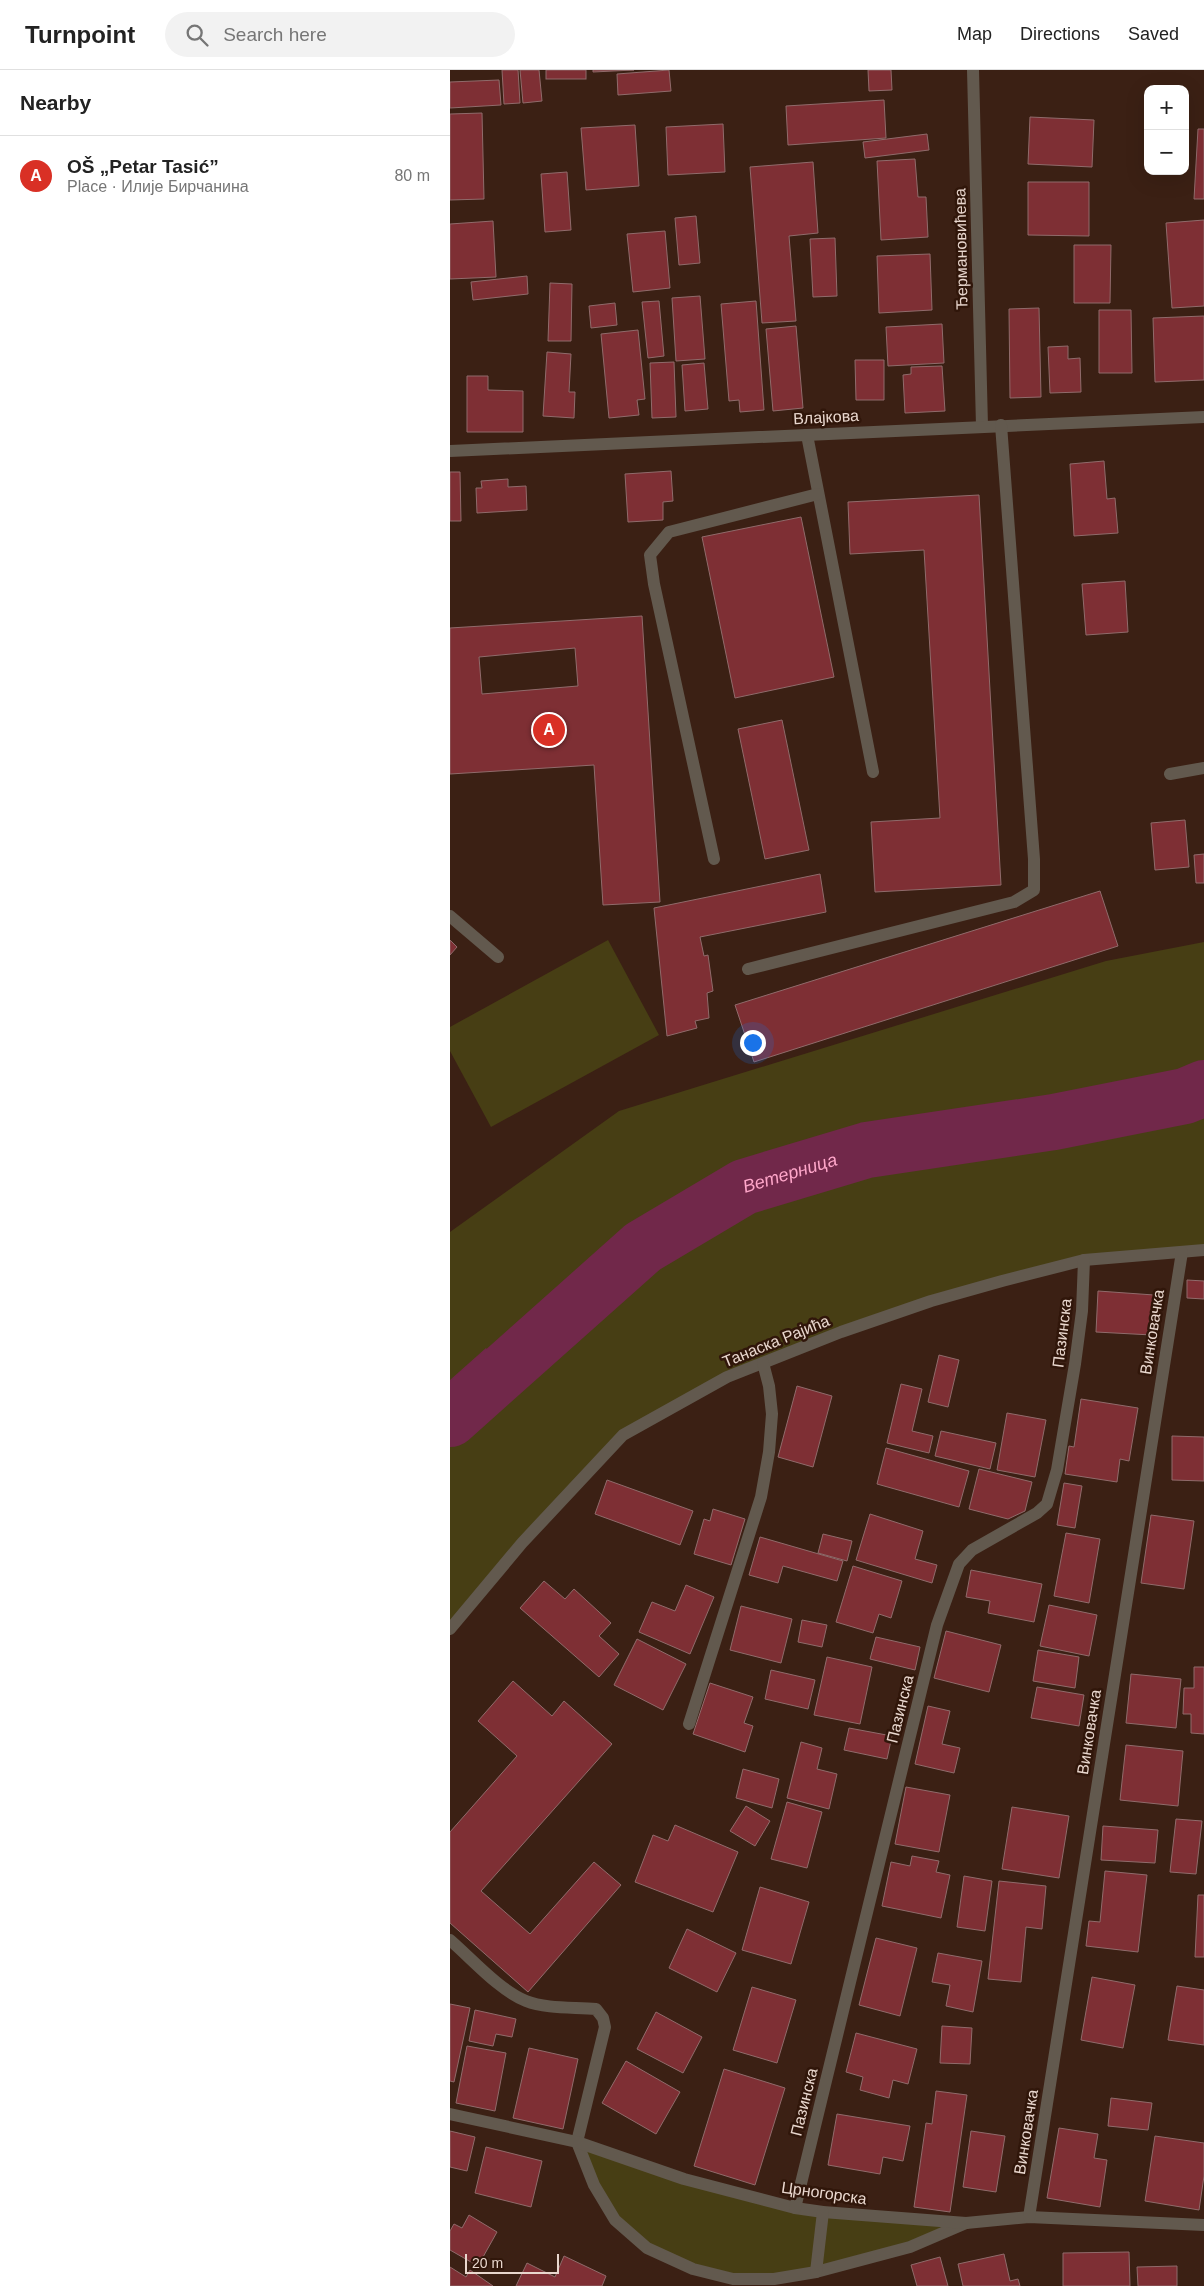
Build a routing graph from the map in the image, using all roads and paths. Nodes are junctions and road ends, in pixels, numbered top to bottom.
1 (973, 70) edge
2 (1204, 417) edge
3 (1001, 425) junction
4 (982, 426) junction
5 (807, 434) junction
6 (450, 451) edge
7 (818, 494) junction
8 (1204, 768) edge
9 (873, 772) dead end
10 (1170, 774) dead end
11 (714, 859) dead end
12 (450, 916) edge
13 (498, 957) dead end
14 (748, 968) dead end
15 (1204, 1250) edge
16 (1182, 1252) junction
17 (1084, 1260) junction
18 (763, 1363) junction
19 (450, 1629) edge
20 (689, 1724) dead end
21 (450, 1940) edge
22 (450, 2114) edge
23 (577, 2142) junction
24 (795, 2208) junction
25 (823, 2212) junction
26 (1029, 2217) junction
27 (966, 2223) junction
28 (1204, 2226) edge
29 (816, 2272) junction

1 - 4 street, Ђермановићева
2 - 3 street, Влајкова
3 - 4 street, Влајкова
3 - 14 street
4 - 5 street, Влајкова
5 - 6 street, Влајкова
5 - 7 street
7 - 9 street
7 - 11 street
8 - 10 street
12 - 13 street
15 - 16 street, Танаска Рајића
16 - 17 street, Танаска Рајића
16 - 26 street, Винковачка
17 - 18 street, Танаска Рајића
17 - 24 street, Пазинска
18 - 19 street, Танаска Рајића
18 - 20 street
21 - 23 street
22 - 23 street, Црногорска
23 - 24 street, Црногорска
23 - 29 street
24 - 25 street, Црногорска
25 - 27 street, Црногорска
25 - 29 street
26 - 27 street, Црногорска
26 - 28 street, Црногорска
27 - 29 street

